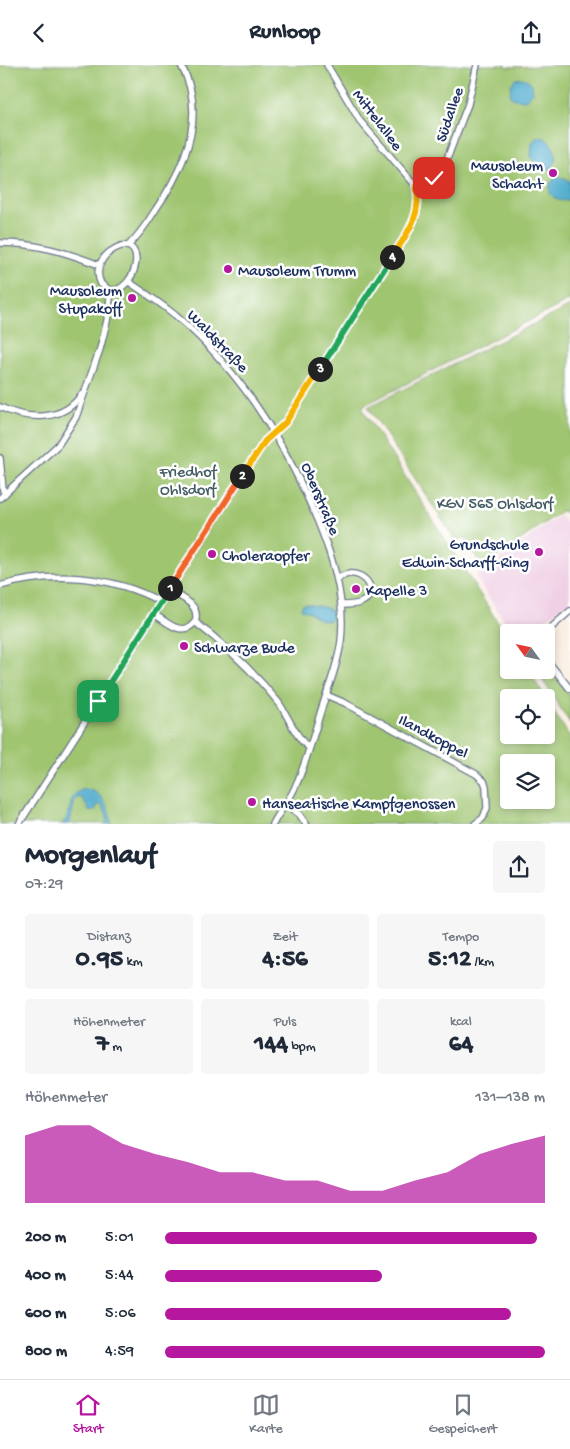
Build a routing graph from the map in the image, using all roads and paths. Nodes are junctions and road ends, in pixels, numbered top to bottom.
1 (181, 65) edge
2 (327, 65) edge
3 (477, 65) edge
4 (416, 186) junction
5 (0, 243) edge
6 (128, 246) junction
7 (99, 265) junction
8 (129, 282) junction
9 (111, 291) junction
10 (86, 389) junction
11 (0, 407) edge
12 (275, 432) junction
13 (0, 458) edge
14 (2, 496) edge
15 (338, 578) junction
16 (0, 586) edge
17 (169, 590) junction
18 (161, 603) junction
19 (342, 605) junction
20 (570, 611) edge
21 (154, 614) junction
22 (195, 622) junction
23 (555, 624) edge
24 (555, 670) edge
25 (570, 689) edge
26 (326, 695) junction
27 (309, 747) junction
28 (286, 805) junction
29 (19, 824) edge
30 (273, 824) edge
31 (306, 824) edge
32 (475, 824) edge

1 - 6 street
2 - 4 street, Mittelallee
3 - 4 street, Südallee
4 - 12 street
5 - 7 street
6 - 7 street
6 - 8 street
7 - 9 street
8 - 9 street
8 - 12 street, Waldstraße
9 - 10 street
10 - 11 street
10 - 14 street
12 - 15 street, Oberstraße
12 - 17 street
13 - 14 street
15 - 19 street, Oberstraße
15 - 19 street
16 - 18 street
17 - 18 street
17 - 22 street
18 - 21 street
19 - 26 street, Oberstraße
20 - 23 street
21 - 22 street
21 - 29 street
22 - 27 street
24 - 25 street
26 - 27 street, Oberstraße
26 - 32 street, Ilandkoppel
27 - 28 street, Oberstraße
28 - 30 street, Oberstraße
28 - 31 street

